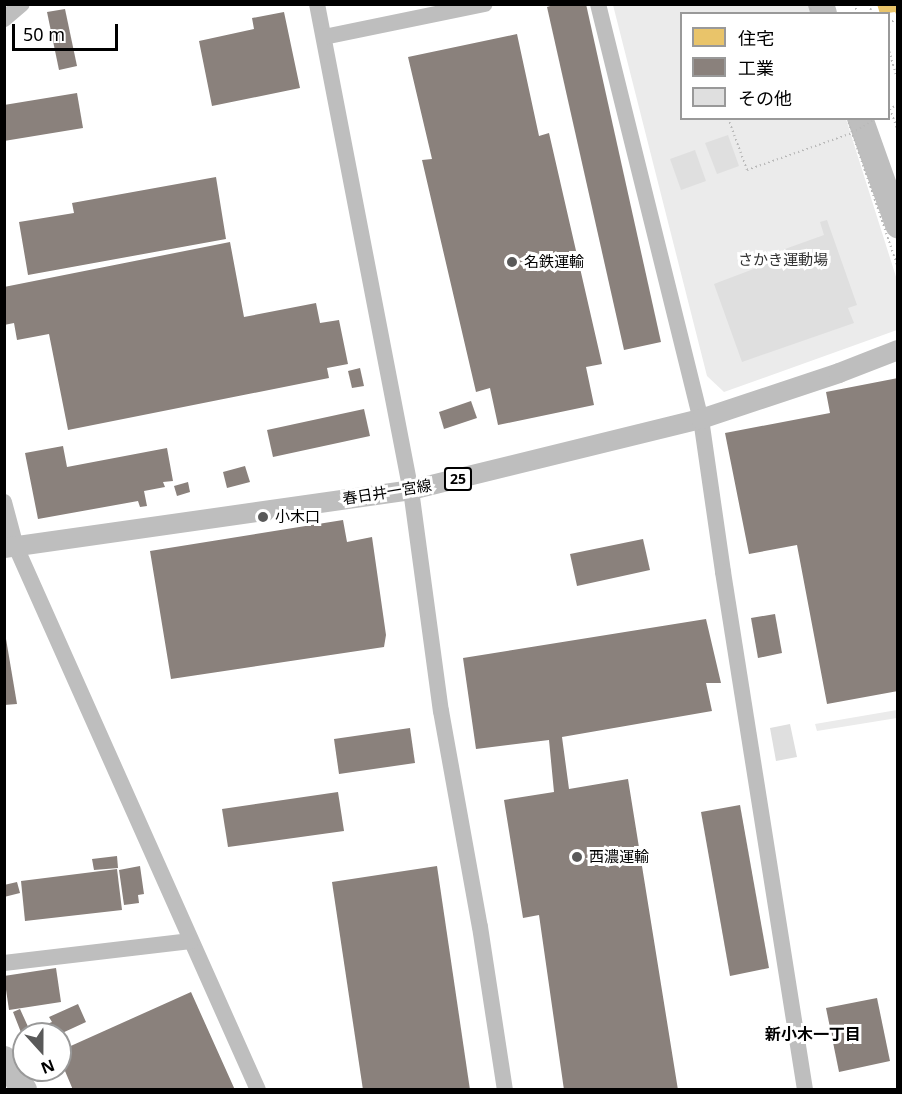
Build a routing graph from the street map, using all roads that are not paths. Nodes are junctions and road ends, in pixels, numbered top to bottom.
1 (22, 4) edge
2 (317, 4) edge
3 (484, 4) edge
4 (598, 4) edge
5 (4, 19) edge
6 (324, 37) junction
7 (897, 350) edge
8 (701, 419) junction
9 (411, 490) junction
10 (4, 502) edge
11 (10, 547) edge
12 (191, 941) junction
13 (4, 963) edge
14 (258, 1089) edge
15 (505, 1089) edge
16 (805, 1089) edge

1 - 5 street
2 - 6 street
3 - 6 street
4 - 8 street
6 - 9 street
7 - 8 main road, 春日井一宮線 / 25
8 - 9 main road, 春日井一宮線 / 25
8 - 16 street
9 - 11 main road, 春日井一宮線 / 25
9 - 15 street
10 - 11 street
11 - 12 street
12 - 13 street
12 - 14 street

